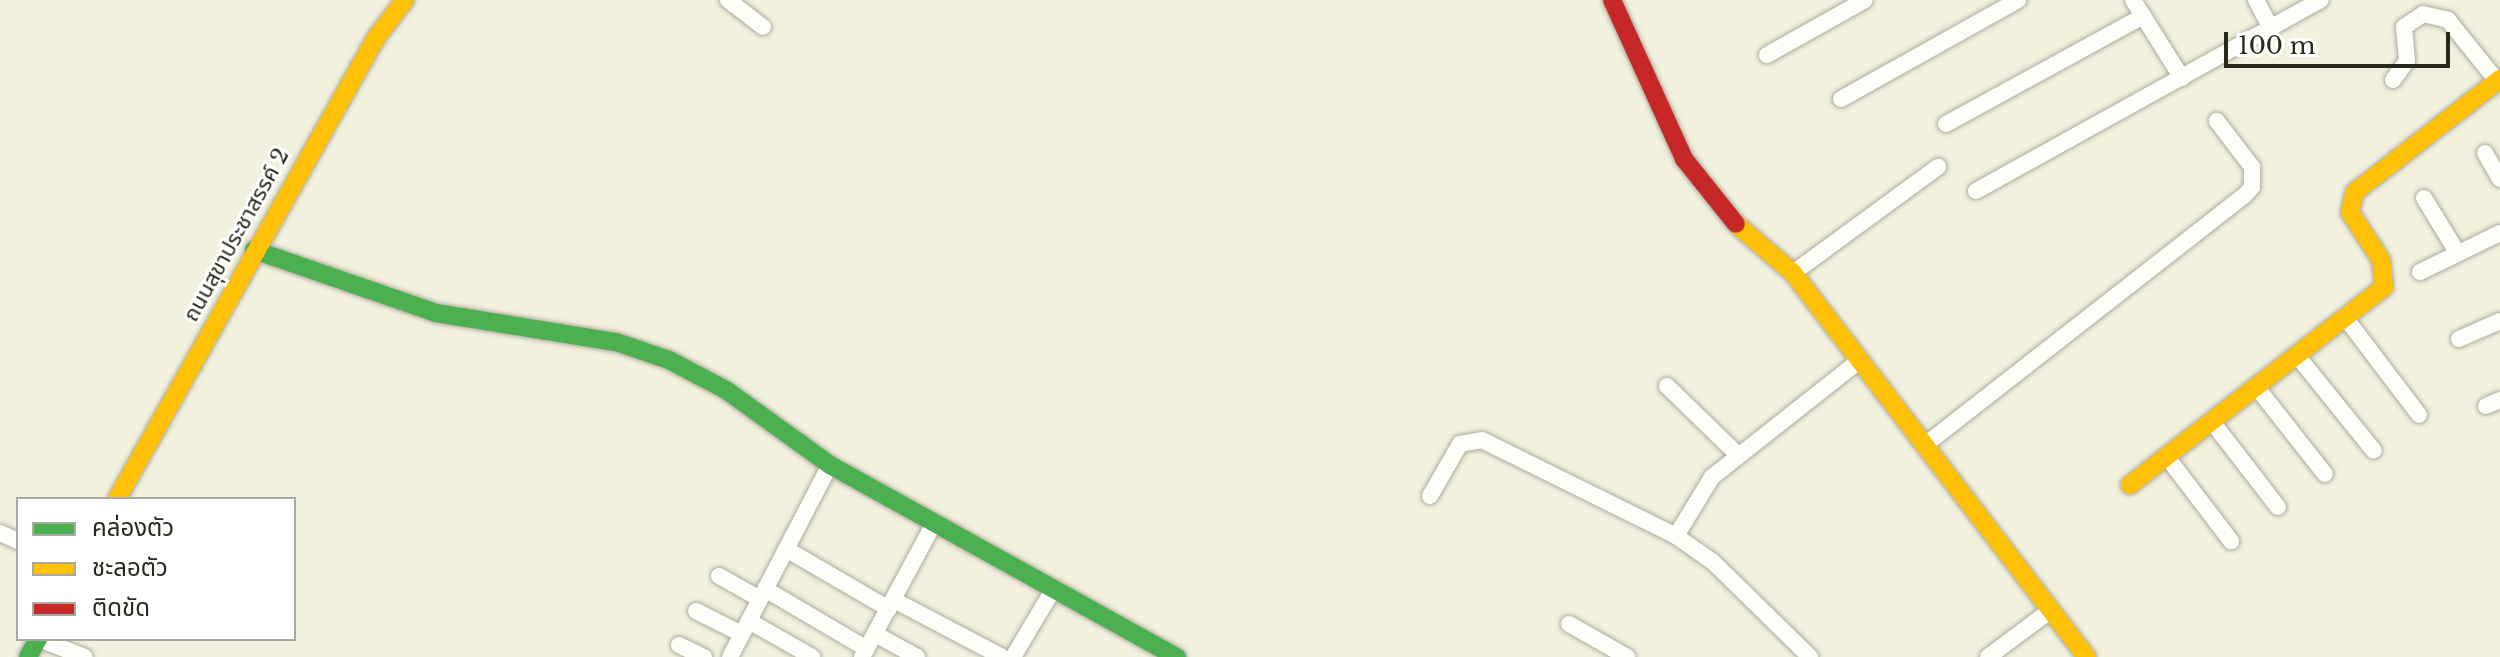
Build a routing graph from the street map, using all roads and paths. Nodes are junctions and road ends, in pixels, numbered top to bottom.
1 (405, 0) edge
2 (728, 0) edge
3 (1612, 0) edge
4 (1865, 0) edge
5 (2018, 0) edge
6 (2133, 0) edge
7 (2256, 0) edge
8 (2321, 0) edge
9 (2143, 16) junction
10 (763, 27) dead end
11 (2271, 28) junction
12 (1767, 55) dead end
13 (2182, 78) junction
14 (2393, 80) dead end
15 (2499, 80) edge
16 (1841, 99) dead end
17 (2217, 121) dead end
18 (1946, 124) dead end
19 (2485, 153) dead end
20 (1938, 167) dead end
21 (2500, 179) edge
22 (1976, 191) dead end
23 (2424, 198) dead end
24 (2500, 233) edge
25 (254, 250) junction
26 (2457, 252) junction
27 (2420, 272) dead end
28 (1793, 273) junction
29 (2347, 320) junction
30 (2500, 321) edge
31 (2459, 339) dead end
32 (2299, 358) junction
33 (1859, 361) junction
34 (1667, 386) dead end
35 (2258, 389) junction
36 (2419, 415) dead end
37 (2213, 423) junction
38 (1925, 445) junction
39 (2374, 451) dead end
40 (1738, 455) junction
41 (2167, 457) junction
42 (830, 465) junction
43 (2325, 474) dead end
44 (2130, 485) dead end
45 (1430, 496) dead end
46 (118, 497) edge
47 (2278, 507) dead end
48 (933, 525) junction
49 (1676, 536) junction
50 (2231, 541) dead end
51 (786, 549) junction
52 (719, 576) dead end
53 (1053, 590) junction
54 (763, 594) junction
55 (891, 605) junction
56 (2051, 610) junction
57 (696, 611) dead end
58 (1569, 624) dead end
59 (745, 627) junction
60 (43, 641) edge
61 (679, 645) dead end
62 (868, 647) edge
63 (732, 656) edge
64 (1012, 656) edge
65 (85, 657) edge
66 (704, 657) edge
67 (812, 657) edge
68 (917, 657) edge
69 (1177, 657) edge
70 (1627, 657) edge
71 (1810, 657) edge
72 (1988, 657) edge
73 (2087, 657) edge

1 - 25 street, ถนนสุขาประชาสรรค์ 2
2 - 10 street
3 - 28 street
4 - 12 street
5 - 16 street
6 - 9 street
7 - 11 street
8 - 11 street
9 - 13 street
9 - 18 street
11 - 13 street
13 - 22 street
14 - 15 street
15 - 29 street
17 - 38 street
19 - 21 street
20 - 28 street
23 - 26 street
24 - 26 street
25 - 42 street
25 - 46 street, ถนนสุขาประชาสรรค์ 2
26 - 27 street
28 - 33 street
29 - 32 street
29 - 36 street
30 - 31 street
32 - 35 street
32 - 39 street
33 - 38 street
33 - 40 street
34 - 40 street
35 - 37 street
35 - 43 street
37 - 41 street
37 - 47 street
38 - 56 street
40 - 49 street
41 - 44 street
41 - 50 street
42 - 48 street
42 - 51 street
45 - 49 street
48 - 53 street
48 - 55 street
49 - 71 street
51 - 54 street
51 - 55 street
52 - 54 street
53 - 64 street
53 - 69 street
54 - 59 street
54 - 62 street
55 - 62 street
55 - 64 street
56 - 72 street
56 - 73 street
57 - 59 street
58 - 70 street
59 - 63 street
59 - 67 street
60 - 65 street
61 - 66 street
62 - 68 street

